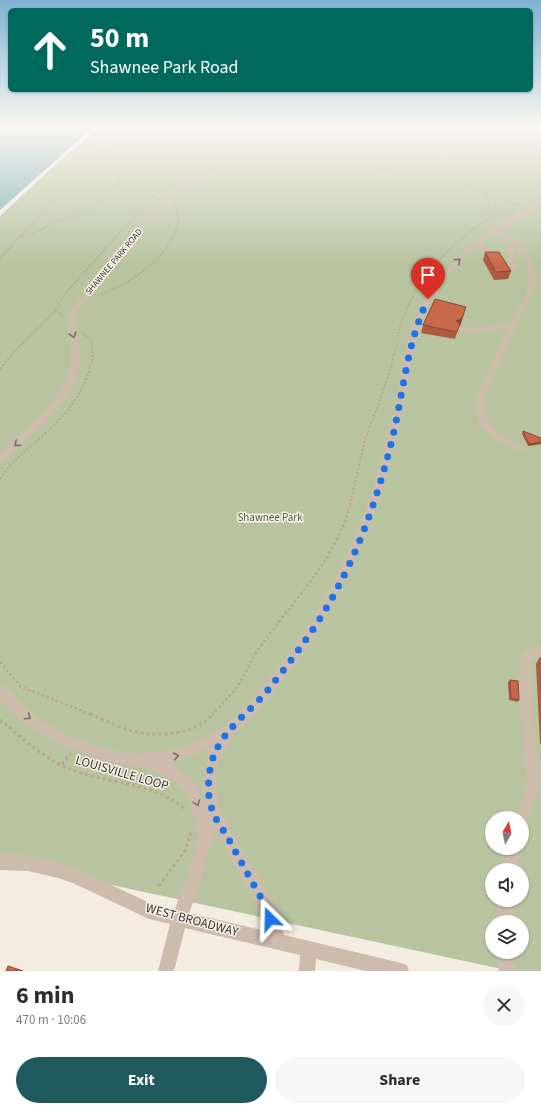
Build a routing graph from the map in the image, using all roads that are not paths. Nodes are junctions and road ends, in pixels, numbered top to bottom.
1 (215, 173) edge
2 (541, 203) edge
3 (500, 232) junction
4 (478, 244) junction
5 (490, 258) edge
6 (512, 270) edge
7 (513, 325) junction
8 (459, 329) edge
9 (521, 450) dead end
10 (0, 458) edge
11 (541, 651) edge
12 (0, 690) edge
13 (226, 734) junction
14 (148, 760) junction
15 (538, 779) edge
16 (212, 809) junction
17 (525, 811) edge
18 (206, 836) junction
19 (6, 861) edge
20 (179, 919) junction
21 (278, 942) junction
22 (309, 950) junction
23 (506, 959) edge
24 (166, 971) edge
25 (306, 971) edge
26 (401, 971) edge
27 (507, 971) edge

1 -> 10 street, SHAWNEE PARK ROAD
2 - 3 street
3 - 4 street
3 - 6 street
3 - 7 street
4 - 5 street
13 -> 4 street
7 - 8 street
7 - 9 street
11 - 15 street
12 -> 14 street
14 -> 13 street
13 - 16 street
14 -> 18 street
15 - 17 street
16 - 18 street
16 - 21 street
18 - 20 street
19 - 20 street, WEST BROADWAY
20 - 21 street, WEST BROADWAY
20 - 24 street
21 - 22 street, WEST BROADWAY
22 - 25 street
22 - 26 street, WEST BROADWAY
23 - 27 street

